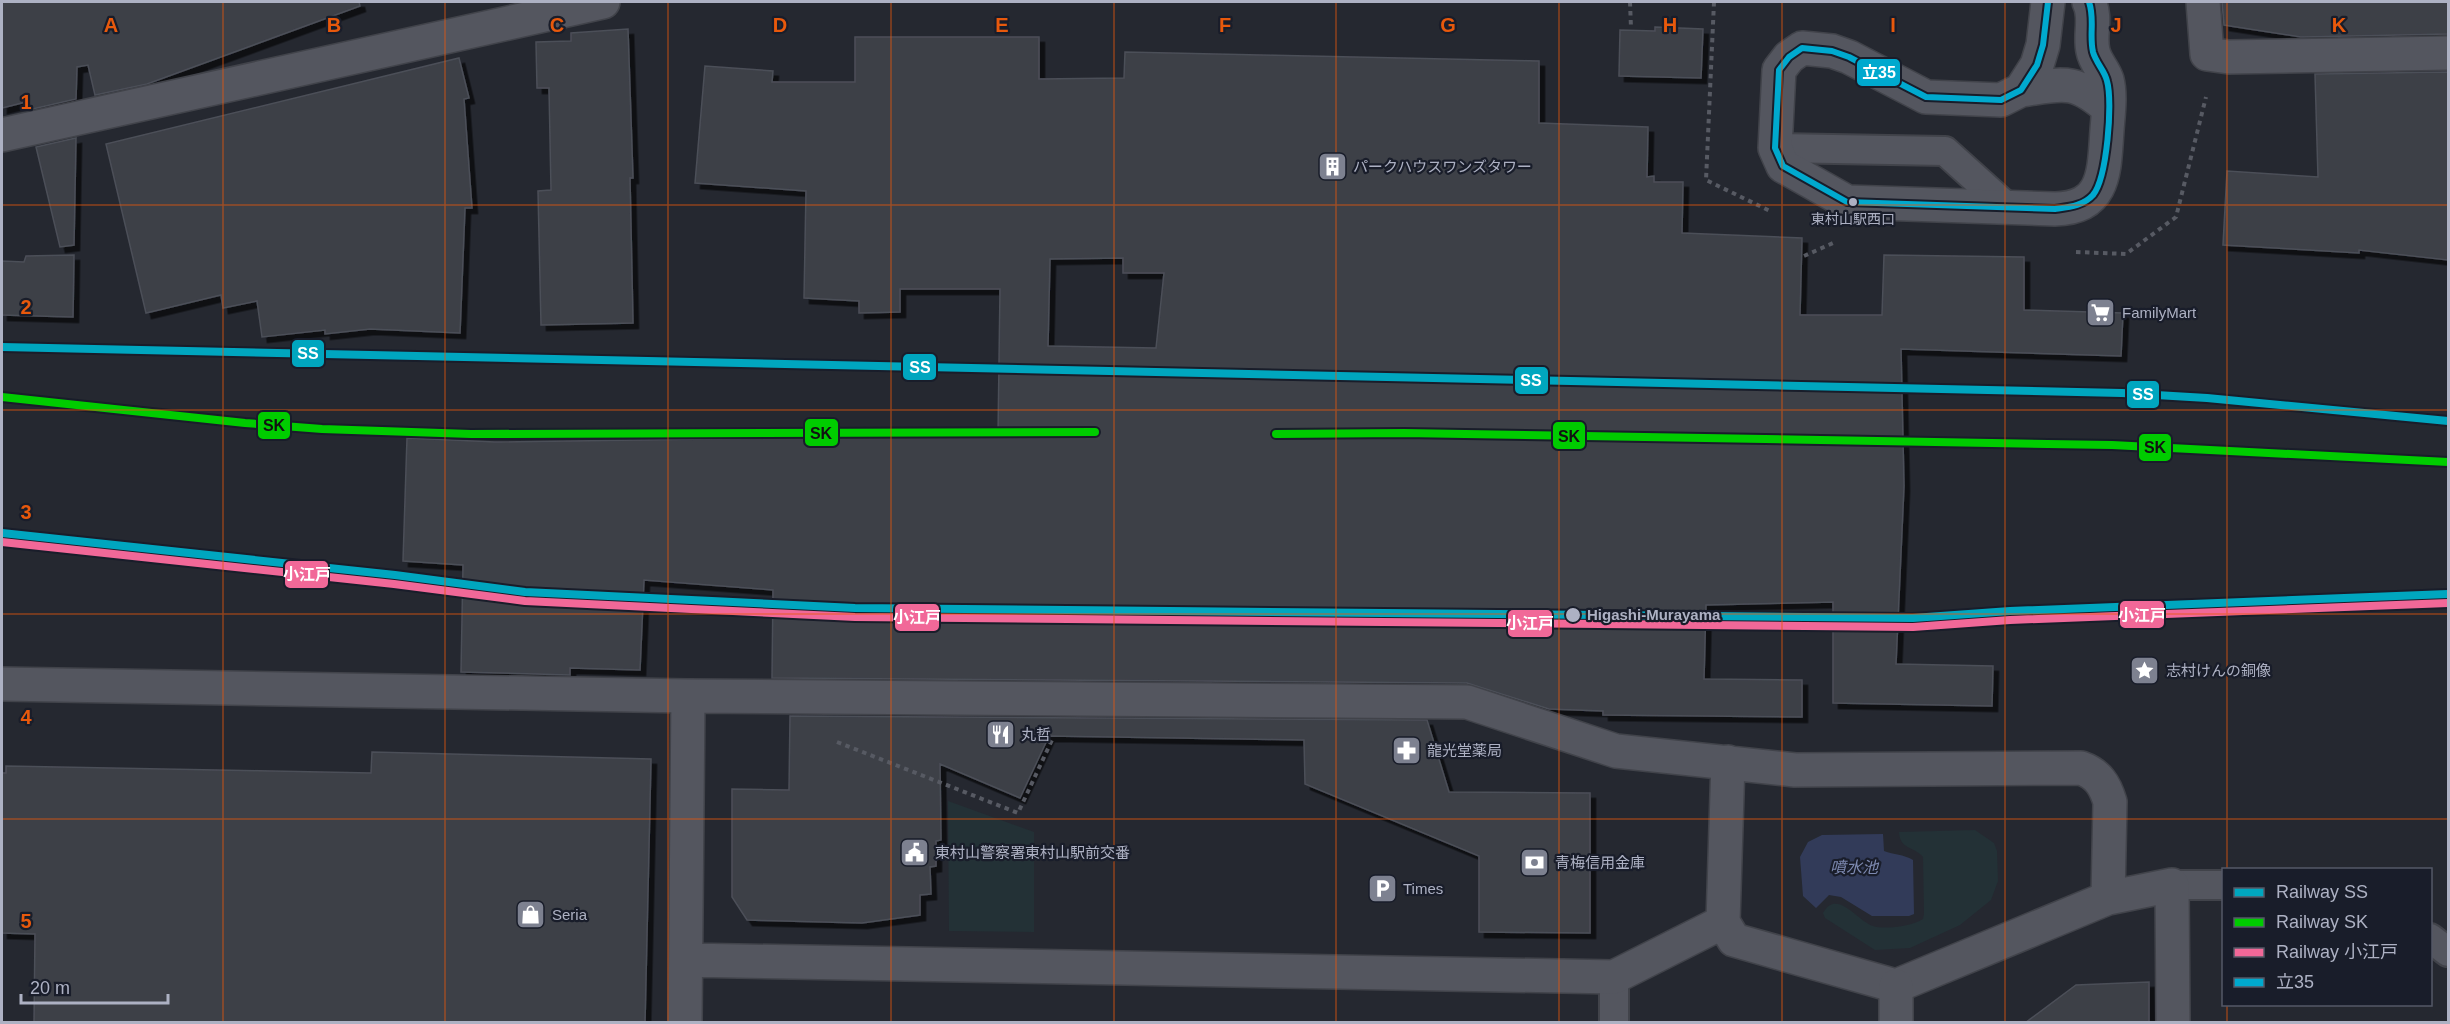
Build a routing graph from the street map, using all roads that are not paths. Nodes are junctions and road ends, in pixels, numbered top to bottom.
1 (603, 2) edge
2 (2048, 2) edge
3 (2089, 2) edge
4 (2203, 2) edge
5 (2448, 53) edge
6 (2021, 90) junction
7 (2108, 108) junction
8 (2, 135) edge
9 (1775, 148) junction
10 (2007, 207) junction
11 (2, 684) edge
12 (688, 696) junction
13 (1728, 762) junction
14 (2172, 885) junction
15 (2222, 885) edge
16 (2108, 898) junction
17 (1723, 922) junction
18 (2432, 940) edge
19 (2448, 952) edge
20 (687, 960) junction
21 (1614, 977) junction
22 (1896, 986) junction
23 (685, 1023) edge
24 (1614, 1023) edge
25 (1896, 1023) edge
26 (2173, 1023) edge

1 - 8 street
2 - 6 street
3 - 7 street
4 - 5 street
6 - 7 street
6 - 9 street
7 - 10 street
9 - 10 street
9 - 10 lane
11 - 12 street
12 - 13 street
12 - 20 street
13 - 16 street
13 - 17 street
14 - 15 lane
14 - 16 street
14 - 26 street
16 - 22 street
17 - 21 street
17 - 22 street
18 - 19 lane
20 - 21 street
20 - 23 street
21 - 24 lane
22 - 25 street

